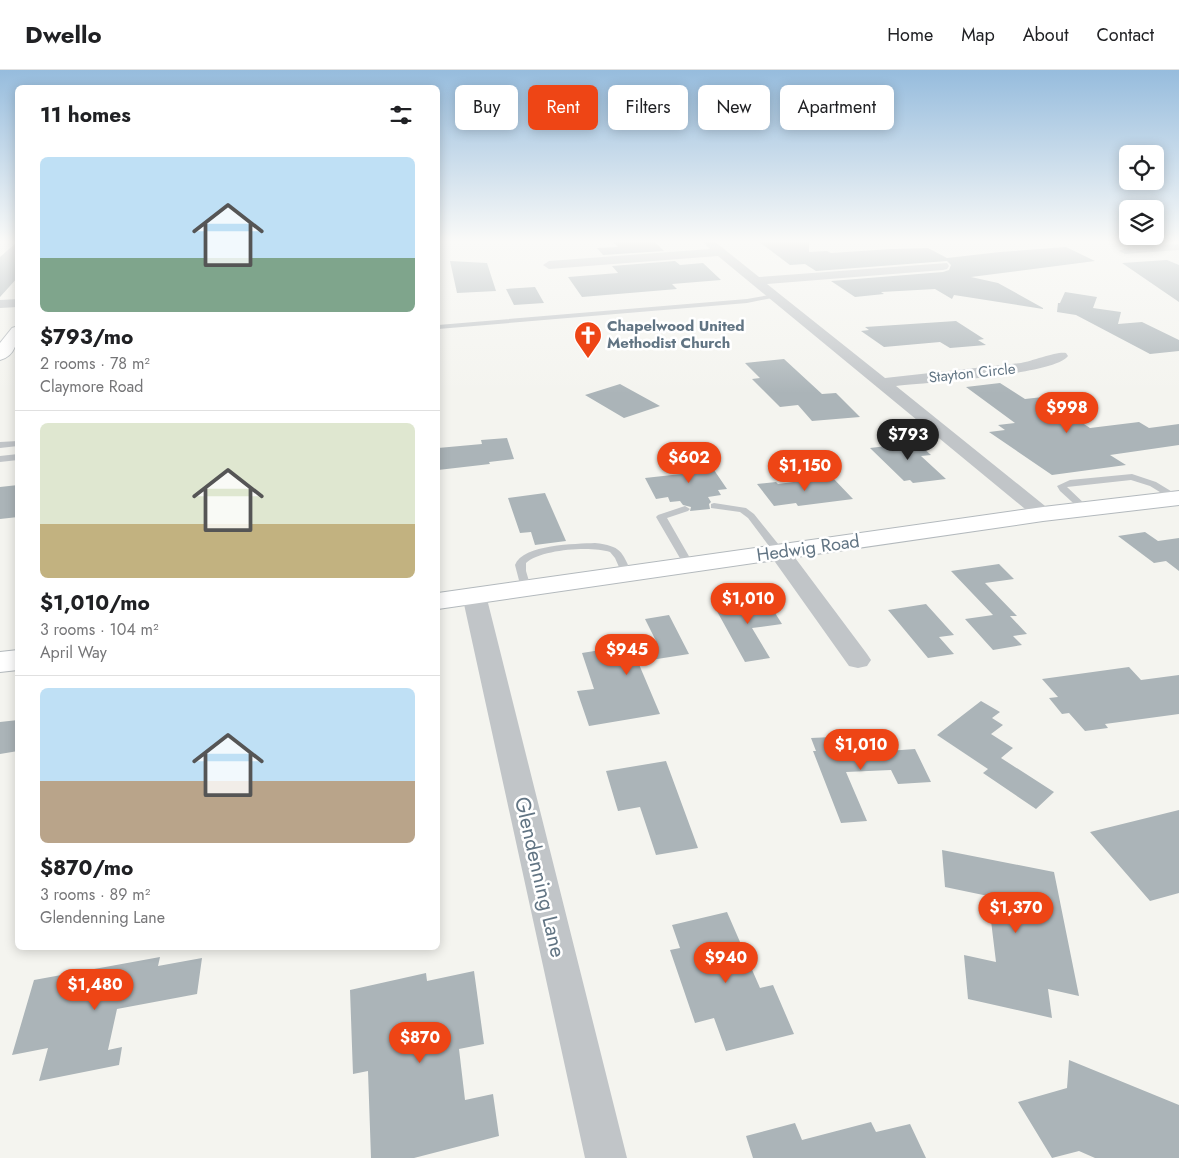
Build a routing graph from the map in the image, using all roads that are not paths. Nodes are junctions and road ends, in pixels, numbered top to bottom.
1 (770, 292) edge
2 (775, 296) junction
3 (15, 303) edge
4 (0, 304) edge
5 (440, 327) edge
6 (15, 335) edge
7 (0, 355) edge
8 (1061, 356) dead end
9 (881, 383) junction
10 (15, 443) edge
11 (0, 445) edge
12 (15, 457) edge
13 (0, 459) edge
14 (1178, 499) edge
15 (714, 506) dead end
16 (685, 509) dead end
17 (1086, 509) junction
18 (1043, 514) junction
19 (779, 552) junction
20 (689, 565) junction
21 (627, 574) junction
22 (526, 588) junction
23 (474, 595) junction
24 (440, 600) edge
25 (15, 660) edge
26 (858, 660) dead end
27 (0, 662) edge
28 (606, 1158) edge

1 - 2 street
2 - 5 lane
2 - 9 street
3 - 4 street
6 - 7 street
8 - 9 street, Stayton Circle
9 - 18 street
10 - 11 lane
12 - 13 lane
14 - 17 street, Hedwig Road
14 - 17 lane
15 - 19 lane
16 - 20 lane
17 - 18 street, Hedwig Road
18 - 19 street, Hedwig Road
19 - 20 street, Hedwig Road
19 - 26 street
20 - 21 street, Hedwig Road
21 - 22 street, Hedwig Road
21 - 22 lane
22 - 23 street, Hedwig Road
23 - 24 street, Hedwig Road
23 - 28 street, Glendenning Lane
25 - 27 street

